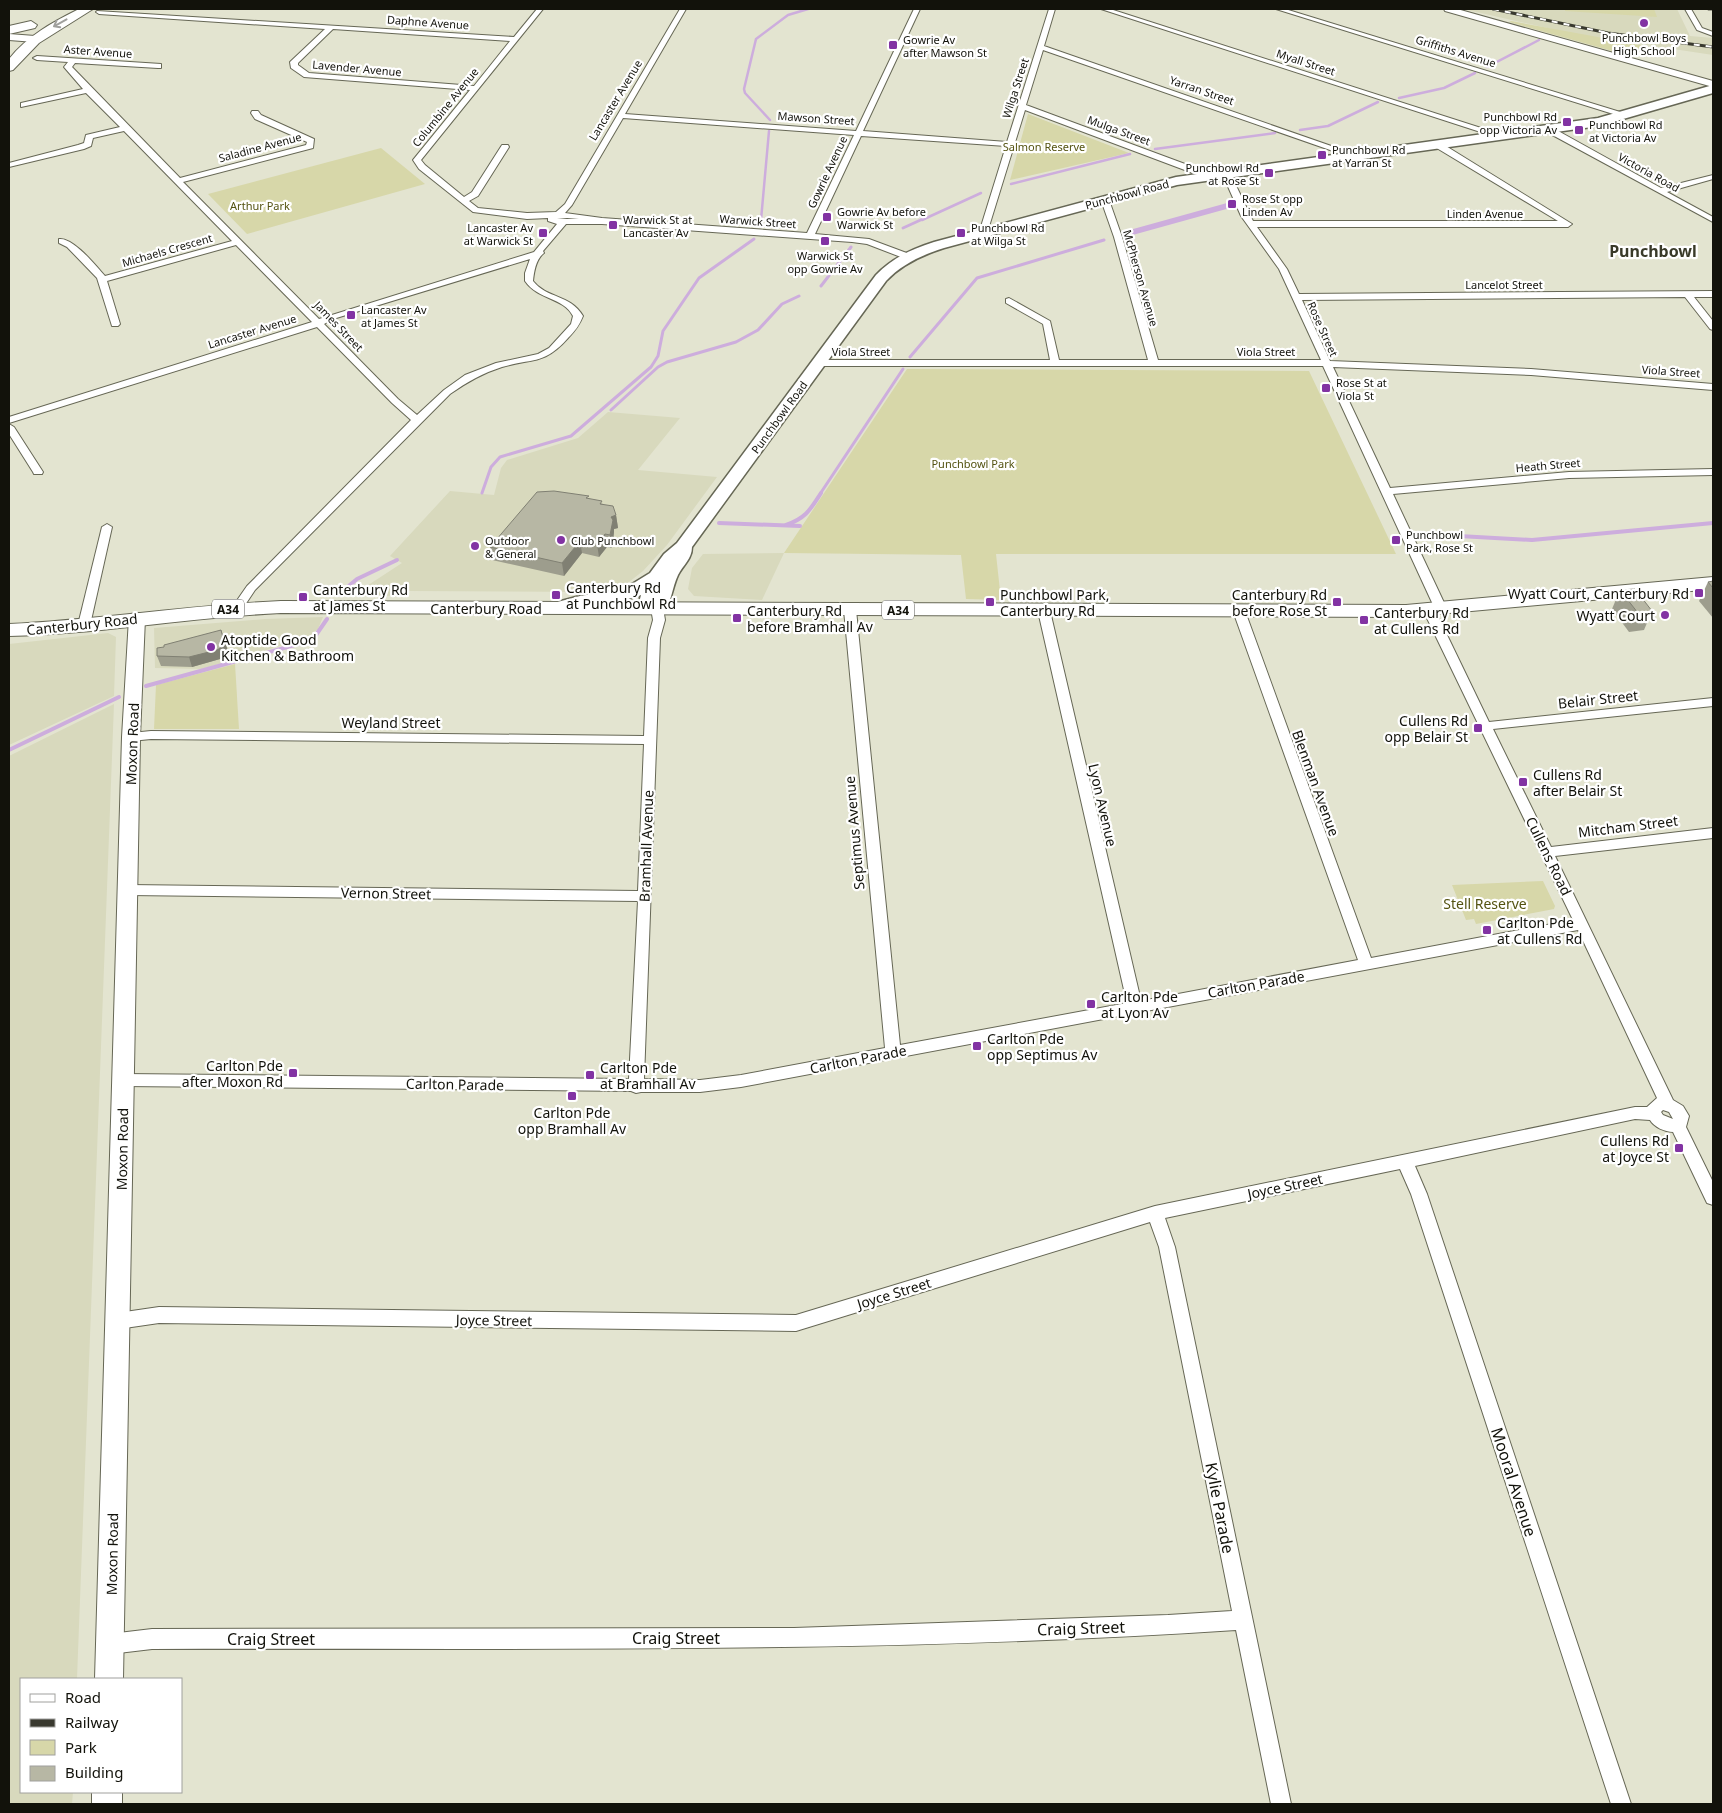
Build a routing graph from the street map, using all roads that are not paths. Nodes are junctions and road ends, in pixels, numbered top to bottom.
1 (87, 9) edge
2 (540, 9) edge
3 (683, 9) edge
4 (917, 9) edge
5 (1052, 9) edge
6 (1104, 9) edge
7 (1279, 9) edge
8 (1448, 9) edge
9 (1688, 9) edge
10 (99, 12) dead end
11 (44, 17) dead end
12 (331, 27) junction
13 (1713, 34) edge
14 (10, 37) edge
15 (35, 39) junction
16 (515, 39) junction
17 (1040, 47) junction
18 (37, 58) dead end
19 (72, 60) junction
20 (158, 66) dead end
21 (9, 67) edge
22 (1713, 84) edge
23 (474, 88) junction
24 (1713, 89) edge
25 (88, 90) junction
26 (24, 105) dead end
27 (1021, 106) junction
28 (255, 113) dead end
29 (1626, 115) junction
30 (620, 116) junction
31 (126, 128) junction
32 (1548, 129) junction
33 (858, 132) junction
34 (1502, 136) junction
35 (1009, 144) junction
36 (1438, 145) junction
37 (505, 147) dead end
38 (1356, 156) junction
39 (10, 166) dead end
40 (1226, 173) junction
41 (1209, 176) junction
42 (1713, 177) edge
43 (178, 181) junction
44 (1660, 191) junction
45 (1105, 200) junction
46 (463, 201) junction
47 (568, 204) junction
48 (555, 218) junction
49 (567, 219) junction
50 (1713, 220) edge
51 (1250, 224) junction
52 (983, 233) junction
53 (550, 236) junction
54 (810, 236) junction
55 (62, 241) dead end
56 (238, 242) junction
57 (540, 253) junction
58 (909, 257) junction
59 (102, 280) junction
60 (1687, 294) junction
61 (1713, 294) edge
62 (1295, 297) junction
63 (1009, 301) dead end
64 (318, 322) junction
65 (115, 324) dead end
66 (1713, 327) edge
67 (818, 363) junction
68 (1055, 363) junction
69 (1154, 363) junction
70 (1325, 364) junction
71 (1713, 386) edge
72 (9, 420) edge
73 (417, 420) junction
74 (9, 427) edge
75 (38, 472) dead end
76 (1713, 472) edge
77 (1385, 492) junction
78 (107, 527) dead end
79 (683, 547) junction
80 (655, 577) junction
81 (1713, 583) edge
82 (237, 608) junction
83 (557, 608) junction
84 (656, 608) junction
85 (1435, 609) junction
86 (850, 610) junction
87 (1044, 610) junction
88 (1238, 611) junction
89 (137, 618) junction
90 (84, 625) junction
91 (9, 630) edge
92 (1713, 702) edge
93 (1486, 726) junction
94 (131, 737) junction
95 (650, 740) junction
96 (1713, 833) edge
97 (1547, 852) junction
98 (128, 890) junction
99 (644, 896) junction
100 (1582, 924) junction
101 (1366, 964) junction
102 (1135, 1006) junction
103 (893, 1052) junction
104 (123, 1080) junction
105 (636, 1087) junction
106 (1660, 1109) junction
107 (1405, 1161) junction
108 (1713, 1198) edge
109 (1155, 1213) junction
110 (118, 1321) junction
111 (1243, 1620) junction
112 (110, 1644) junction
113 (109, 1678) edge
114 (1281, 1804) edge
115 (1620, 1804) edge

1 -> 15 highway
2 - 16 street, Columbine Avenue
3 - 30 street, Lancaster Avenue
4 - 33 street, Gowrie Avenue
5 - 17 street, Wilga Street
6 - 34 street, Myall Street
7 - 29 street, Griffiths Avenue
8 - 22 street
9 - 13 street
10 - 12 street, Daphne Avenue
11 - 14 highway
12 - 16 street, Daphne Avenue
12 - 23 street, Lavender Avenue
14 - 15 main road
15 - 21 highway
16 - 23 street, Columbine Avenue
17 - 27 street, Wilga Street
17 - 38 street, Yarran Street
18 - 19 street, Aster Avenue
19 - 20 street, Aster Avenue
19 - 25 street, James Street
23 - 46 street, Columbine Avenue
24 - 29 main road, Punchbowl Road
25 - 26 street
25 - 31 street, James Street
27 - 35 street, Wilga Street
27 - 41 street, Mulga Street
28 - 43 street, Saladine Avenue
29 - 32 main road, Punchbowl Road
30 - 33 street, Mawson Street
30 - 47 street, Lancaster Avenue
31 - 39 street
31 - 43 street, James Street
32 - 34 main road, Punchbowl Road
32 - 44 street, Victoria Road
33 - 35 street, Mawson Street
33 - 54 street, Gowrie Avenue
34 - 36 main road, Punchbowl Road
35 - 52 street, Wilga Street
36 - 38 main road, Punchbowl Road
36 - 51 street, Linden Avenue
37 - 46 street
38 - 40 main road, Punchbowl Road
40 - 41 main road, Punchbowl Road
40 - 51 street, Rose Street
41 - 45 main road, Punchbowl Road
42 - 44 street
43 - 56 street, James Street
44 - 50 street, Victoria Road
45 - 52 main road, Punchbowl Road
45 - 69 street, McPherson Avenue
46 - 48 street, Columbine Avenue
47 - 48 street, Lancaster Avenue
47 - 49 street
48 - 49 street, Warwick Street
48 - 53 street
49 - 53 street
49 - 54 street, Warwick Street
51 - 62 street, Rose Street
52 - 58 main road, Punchbowl Road
53 - 57 street
54 - 58 street, Warwick Street
55 - 59 street
56 - 59 street, Michaels Crescent
56 - 64 street, James Street
57 - 64 street, Lancaster Avenue
57 - 73 street
58 - 67 main road, Punchbowl Road
59 - 65 street
60 - 61 street, Lancelot Street
60 - 62 street, Lancelot Street
60 - 66 street
62 - 70 street, Rose Street
63 - 68 street
64 - 72 street, Lancaster Avenue
64 - 73 street, James Street
67 - 68 street, Viola Street
67 - 79 main road, Punchbowl Road
68 - 69 street, Viola Street
69 - 70 street, Viola Street
70 - 71 street, Viola Street
70 - 77 street, Rose Street
73 - 82 street
74 - 75 street
76 - 77 street, Heath Street
77 - 85 street, Rose Street
78 - 90 street
79 - 80 main road, Punchbowl Road
79 - 84 main road, Punchbowl Road
80 - 83 main road
80 - 84 main road, Punchbowl Road
81 - 85 highway, Canterbury Road / A34
82 - 83 highway, Canterbury Road / A34
82 - 89 highway, Canterbury Road / A34
83 - 84 highway, Canterbury Road / A34
84 - 86 highway, Canterbury Road / A34
84 - 95 street, Bramhall Avenue
85 - 88 highway, Canterbury Road / A34
85 - 93 street, Cullens Road
86 - 87 highway, Canterbury Road / A34
86 - 103 street, Septimus Avenue
87 - 88 highway, Canterbury Road / A34
87 - 102 street, Lyon Avenue
88 - 101 street, Blenman Avenue
89 - 90 highway, Canterbury Road / A34
89 - 94 main road, Moxon Road
90 - 91 highway, Canterbury Road / A34
92 - 93 street, Belair Street
93 - 97 street, Cullens Road
94 - 95 street, Weyland Street
94 - 98 main road, Moxon Road
95 - 99 street, Bramhall Avenue
96 - 97 street, Mitcham Street
97 - 100 street, Cullens Road
98 - 99 street, Vernon Street
98 - 104 main road, Moxon Road
99 - 105 street, Bramhall Avenue
100 - 101 street, Carlton Parade
100 - 106 street, Cullens Road
101 - 102 street, Carlton Parade
102 - 103 street, Carlton Parade
103 - 105 street, Carlton Parade
104 - 105 street, Carlton Parade
104 - 110 main road, Moxon Road
106 - 107 street, Joyce Street
106 - 108 street
107 - 109 street, Joyce Street
107 - 115 street, Mooral Avenue
109 - 110 street, Joyce Street
109 - 111 street, Kylie Parade
110 - 112 main road, Moxon Road
111 - 112 street, Craig Street
111 - 114 street, Kylie Parade
112 - 113 main road, Moxon Road

